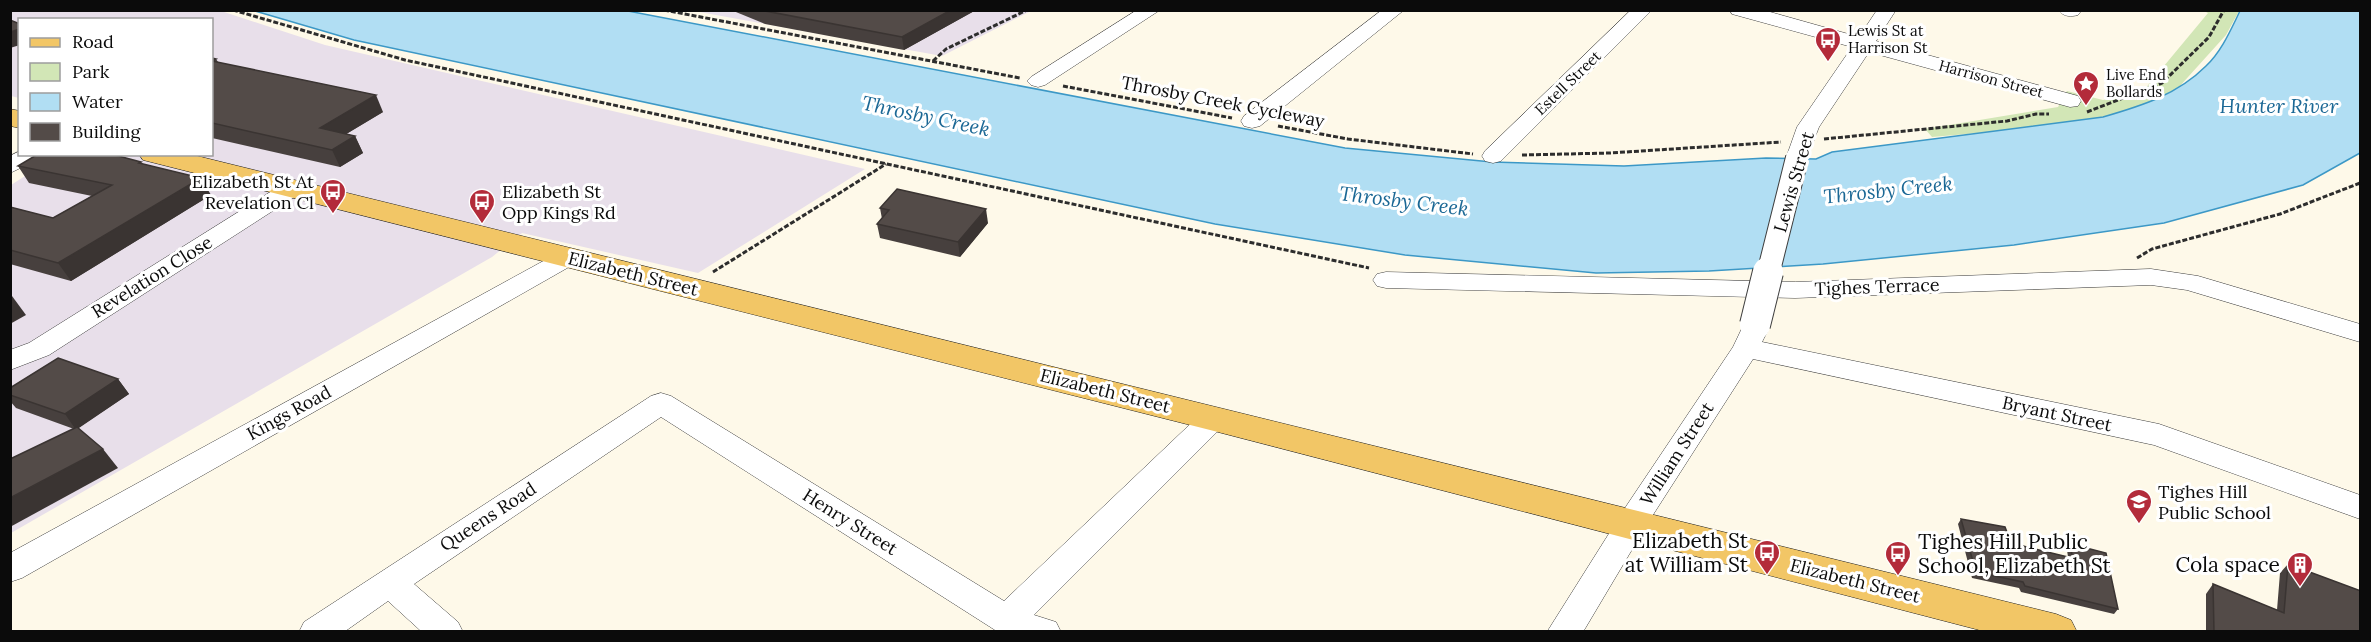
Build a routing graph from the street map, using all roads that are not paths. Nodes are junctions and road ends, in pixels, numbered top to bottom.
1 (1151, 10) edge
2 (1395, 10) edge
3 (1643, 10) edge
4 (1739, 10) edge
5 (1887, 10) edge
6 (1863, 45) junction
7 (1038, 81) road end
8 (2069, 110) road end
9 (1252, 121) road end
10 (28, 156) edge
11 (161, 156) edge
12 (1493, 156) road end
13 (10, 166) edge
14 (291, 189) junction
15 (567, 258) junction
16 (1391, 280) road end
17 (2361, 333) edge
18 (1751, 337) junction
19 (10, 361) edge
20 (661, 403) joint
21 (1214, 418) junction
22 (2361, 507) edge
23 (1631, 524) junction
24 (10, 569) edge
25 (389, 582) junction
26 (1007, 620) junction
27 (315, 632) edge
28 (446, 632) edge
29 (1044, 632) edge
30 (1564, 632) edge
31 (2056, 632) edge

1 - 7 street
2 - 9 street
3 - 12 street, Estell Street
4 - 6 street, Harrison Street
5 - 6 street, Lewis Street
6 - 8 street, Harrison Street
6 - 18 street, Lewis Street, bridge
10 - 13 street
11 - 14 main road, Elizabeth Street
14 - 15 main road, Elizabeth Street
14 - 19 street, Revelation Close
15 - 21 main road, Elizabeth Street
15 - 24 street, Kings Road
16 - 17 street, Tighes Terrace
18 - 22 street, Bryant Street
18 - 23 street, William Street
20 - 25 street, Queens Road
20 - 26 street, Henry Street
21 - 23 main road, Elizabeth Street
21 - 26 street
23 - 30 street, William Street
23 - 31 main road, Elizabeth Street
25 - 27 street, Queens Road
25 - 28 street
26 - 29 street, Henry Street

